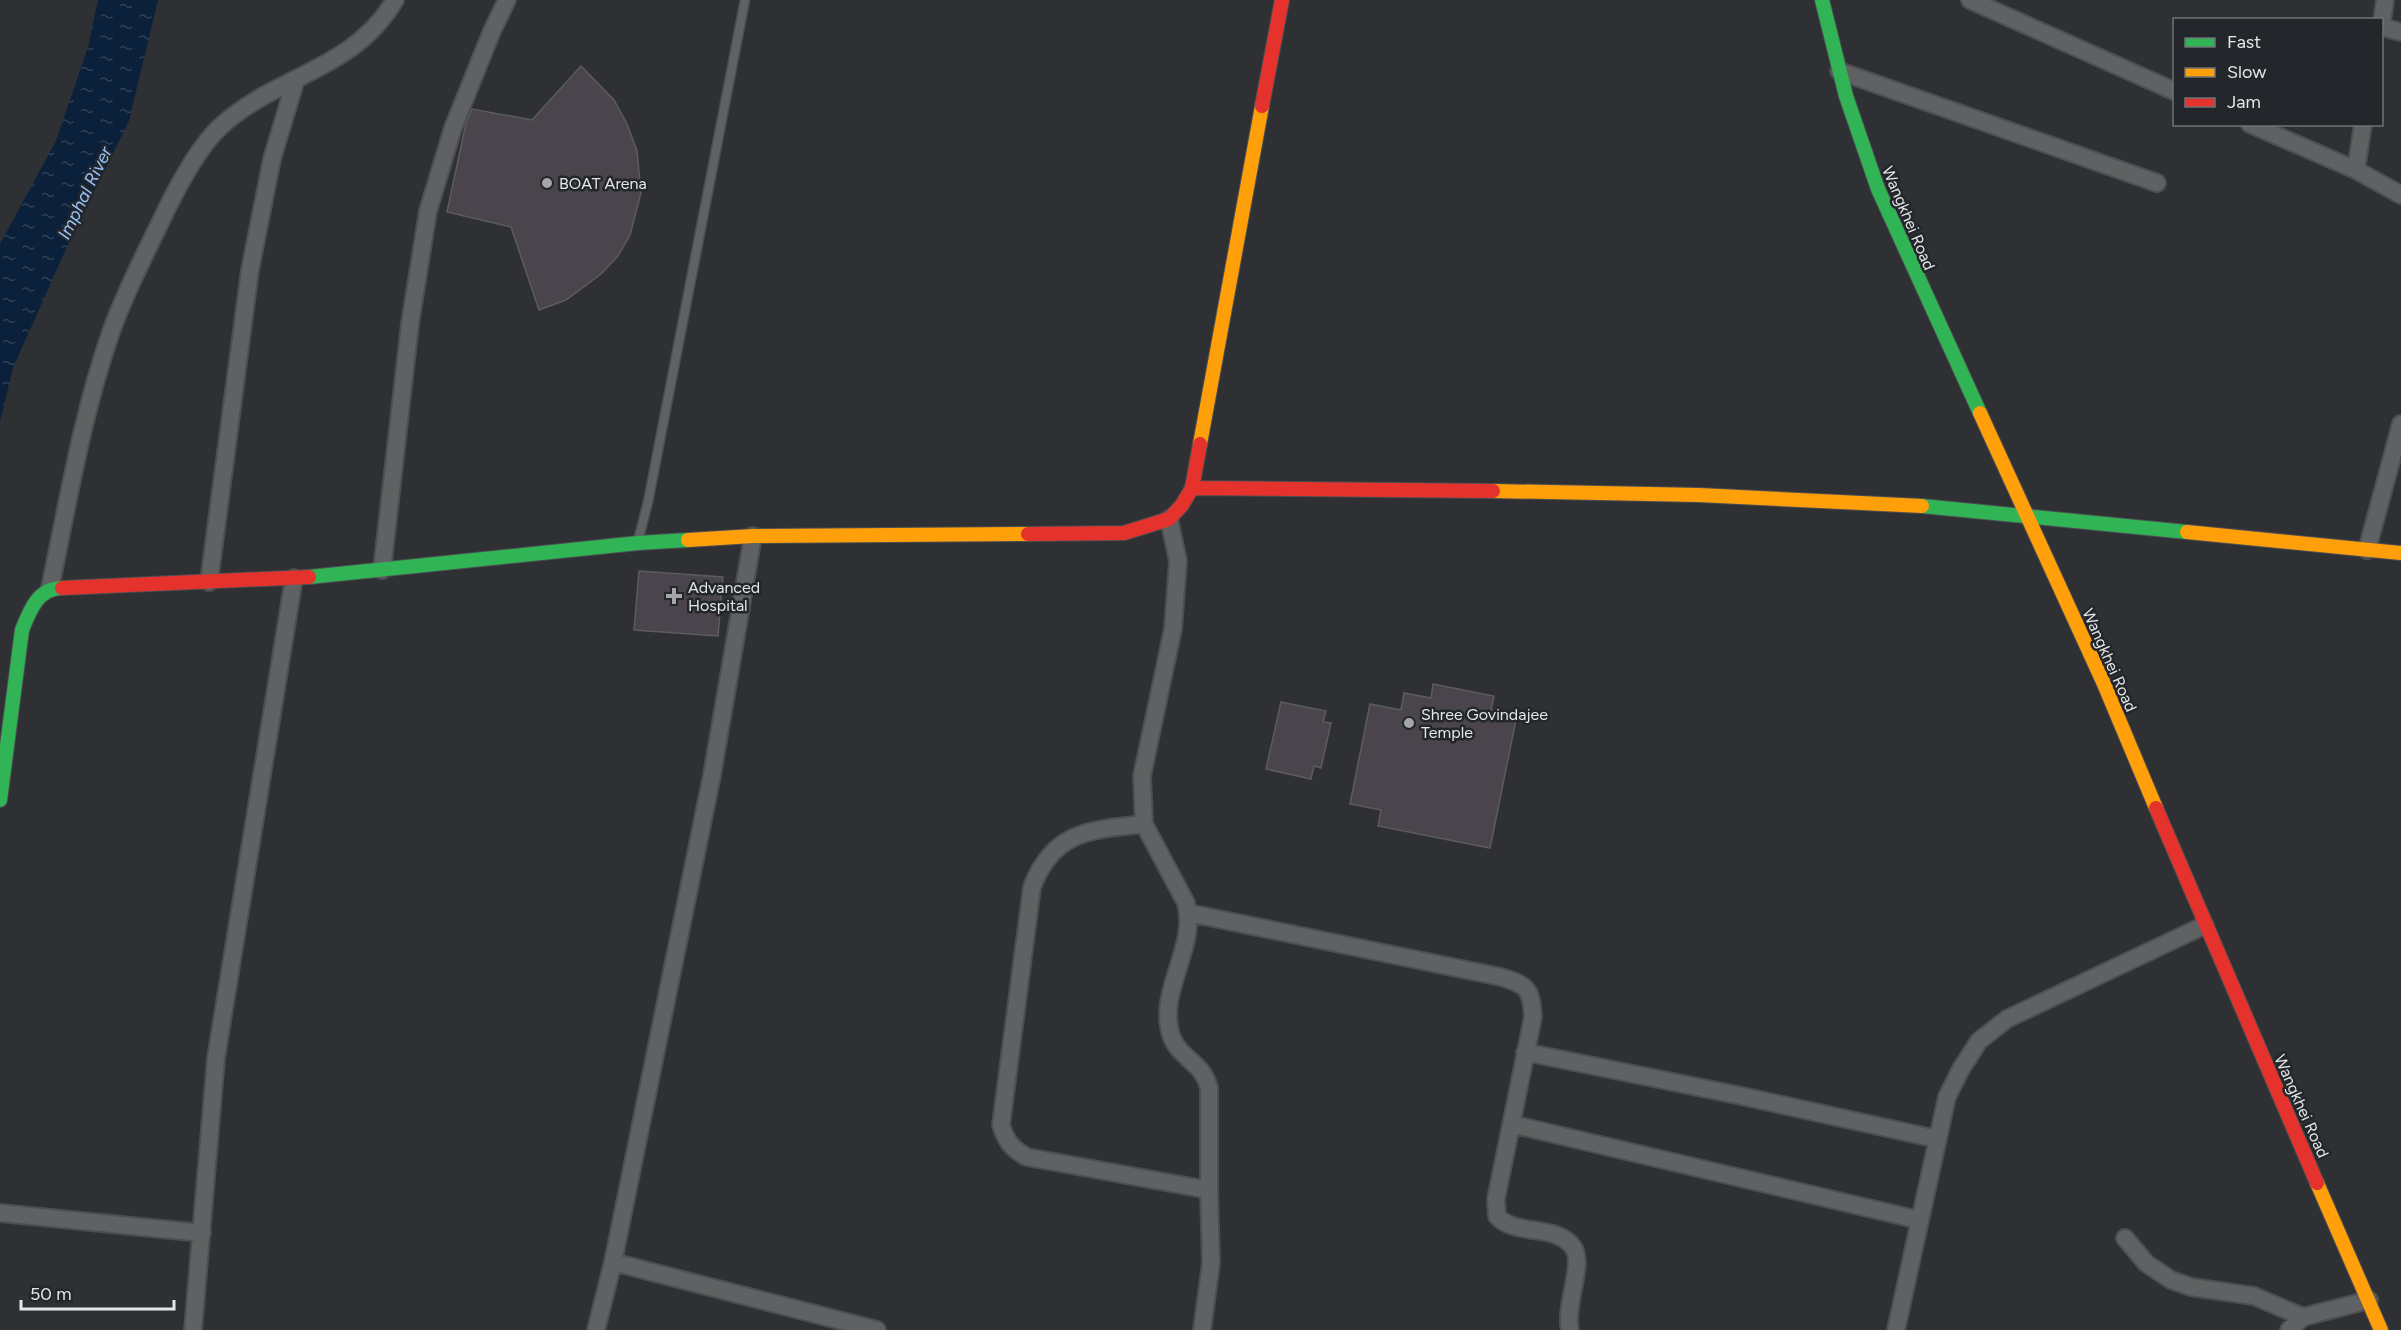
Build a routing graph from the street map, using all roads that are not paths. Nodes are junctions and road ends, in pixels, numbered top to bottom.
1 (395, 0) edge
2 (507, 0) edge
3 (745, 0) edge
4 (1282, 0) edge
5 (1822, 0) edge
6 (1970, 0) edge
7 (2385, 0) edge
8 (2383, 18) edge
9 (2383, 27) edge
10 (2401, 32) edge
11 (1839, 70) junction
12 (296, 79) junction
13 (2173, 90) edge
14 (2255, 126) edge
15 (2363, 126) edge
16 (2356, 170) junction
17 (2157, 183) dead end
18 (2401, 195) edge
19 (2401, 424) edge
20 (1192, 488) junction
21 (2026, 514) junction
22 (1169, 519) junction
23 (753, 536) junction
24 (638, 543) junction
25 (2367, 550) junction
26 (2401, 553) edge
27 (382, 570) junction
28 (294, 578) junction
29 (209, 582) junction
30 (50, 588) junction
31 (0, 800) edge
32 (1144, 824) junction
33 (1188, 913) junction
34 (2205, 925) junction
35 (1525, 1052) junction
36 (1511, 1124) junction
37 (1937, 1139) junction
38 (1209, 1190) junction
39 (0, 1213) edge
40 (1919, 1220) junction
41 (202, 1233) junction
42 (2126, 1238) dead end
43 (613, 1262) junction
44 (2369, 1300) junction
45 (2303, 1317) junction
46 (866, 1329) edge
47 (194, 1330) edge
48 (596, 1330) edge
49 (1202, 1330) edge
50 (1570, 1330) edge
51 (1896, 1330) edge
52 (2289, 1330) edge
53 (2381, 1330) edge

1 - 12 street
2 - 27 street
3 - 24 lane
4 - 20 street
5 - 11 street, Wangkhei Road
6 - 13 street
7 - 8 street
9 - 10 street
11 - 17 street
11 - 21 street, Wangkhei Road
12 - 29 street
12 - 30 street
14 - 16 street
15 - 16 street
16 - 18 street
19 - 25 street
20 - 21 street
20 - 22 street
21 - 25 street
21 - 34 street, Wangkhei Road
22 - 23 street
22 - 32 street
23 - 24 street
23 - 43 street
24 - 27 street
25 - 26 street
27 - 28 street
28 - 29 street
28 - 41 street
29 - 30 street
30 - 31 street
32 - 33 street
32 - 38 street
33 - 35 street
33 - 38 street
34 - 37 street
34 - 44 street, Wangkhei Road
35 - 36 street
35 - 37 street
36 - 40 street
36 - 50 street
37 - 40 street
38 - 49 street
39 - 41 street
40 - 51 street
41 - 47 street
42 - 45 street
43 - 46 street
43 - 48 street
44 - 45 street
44 - 53 street, Wangkhei Road
45 - 52 street

